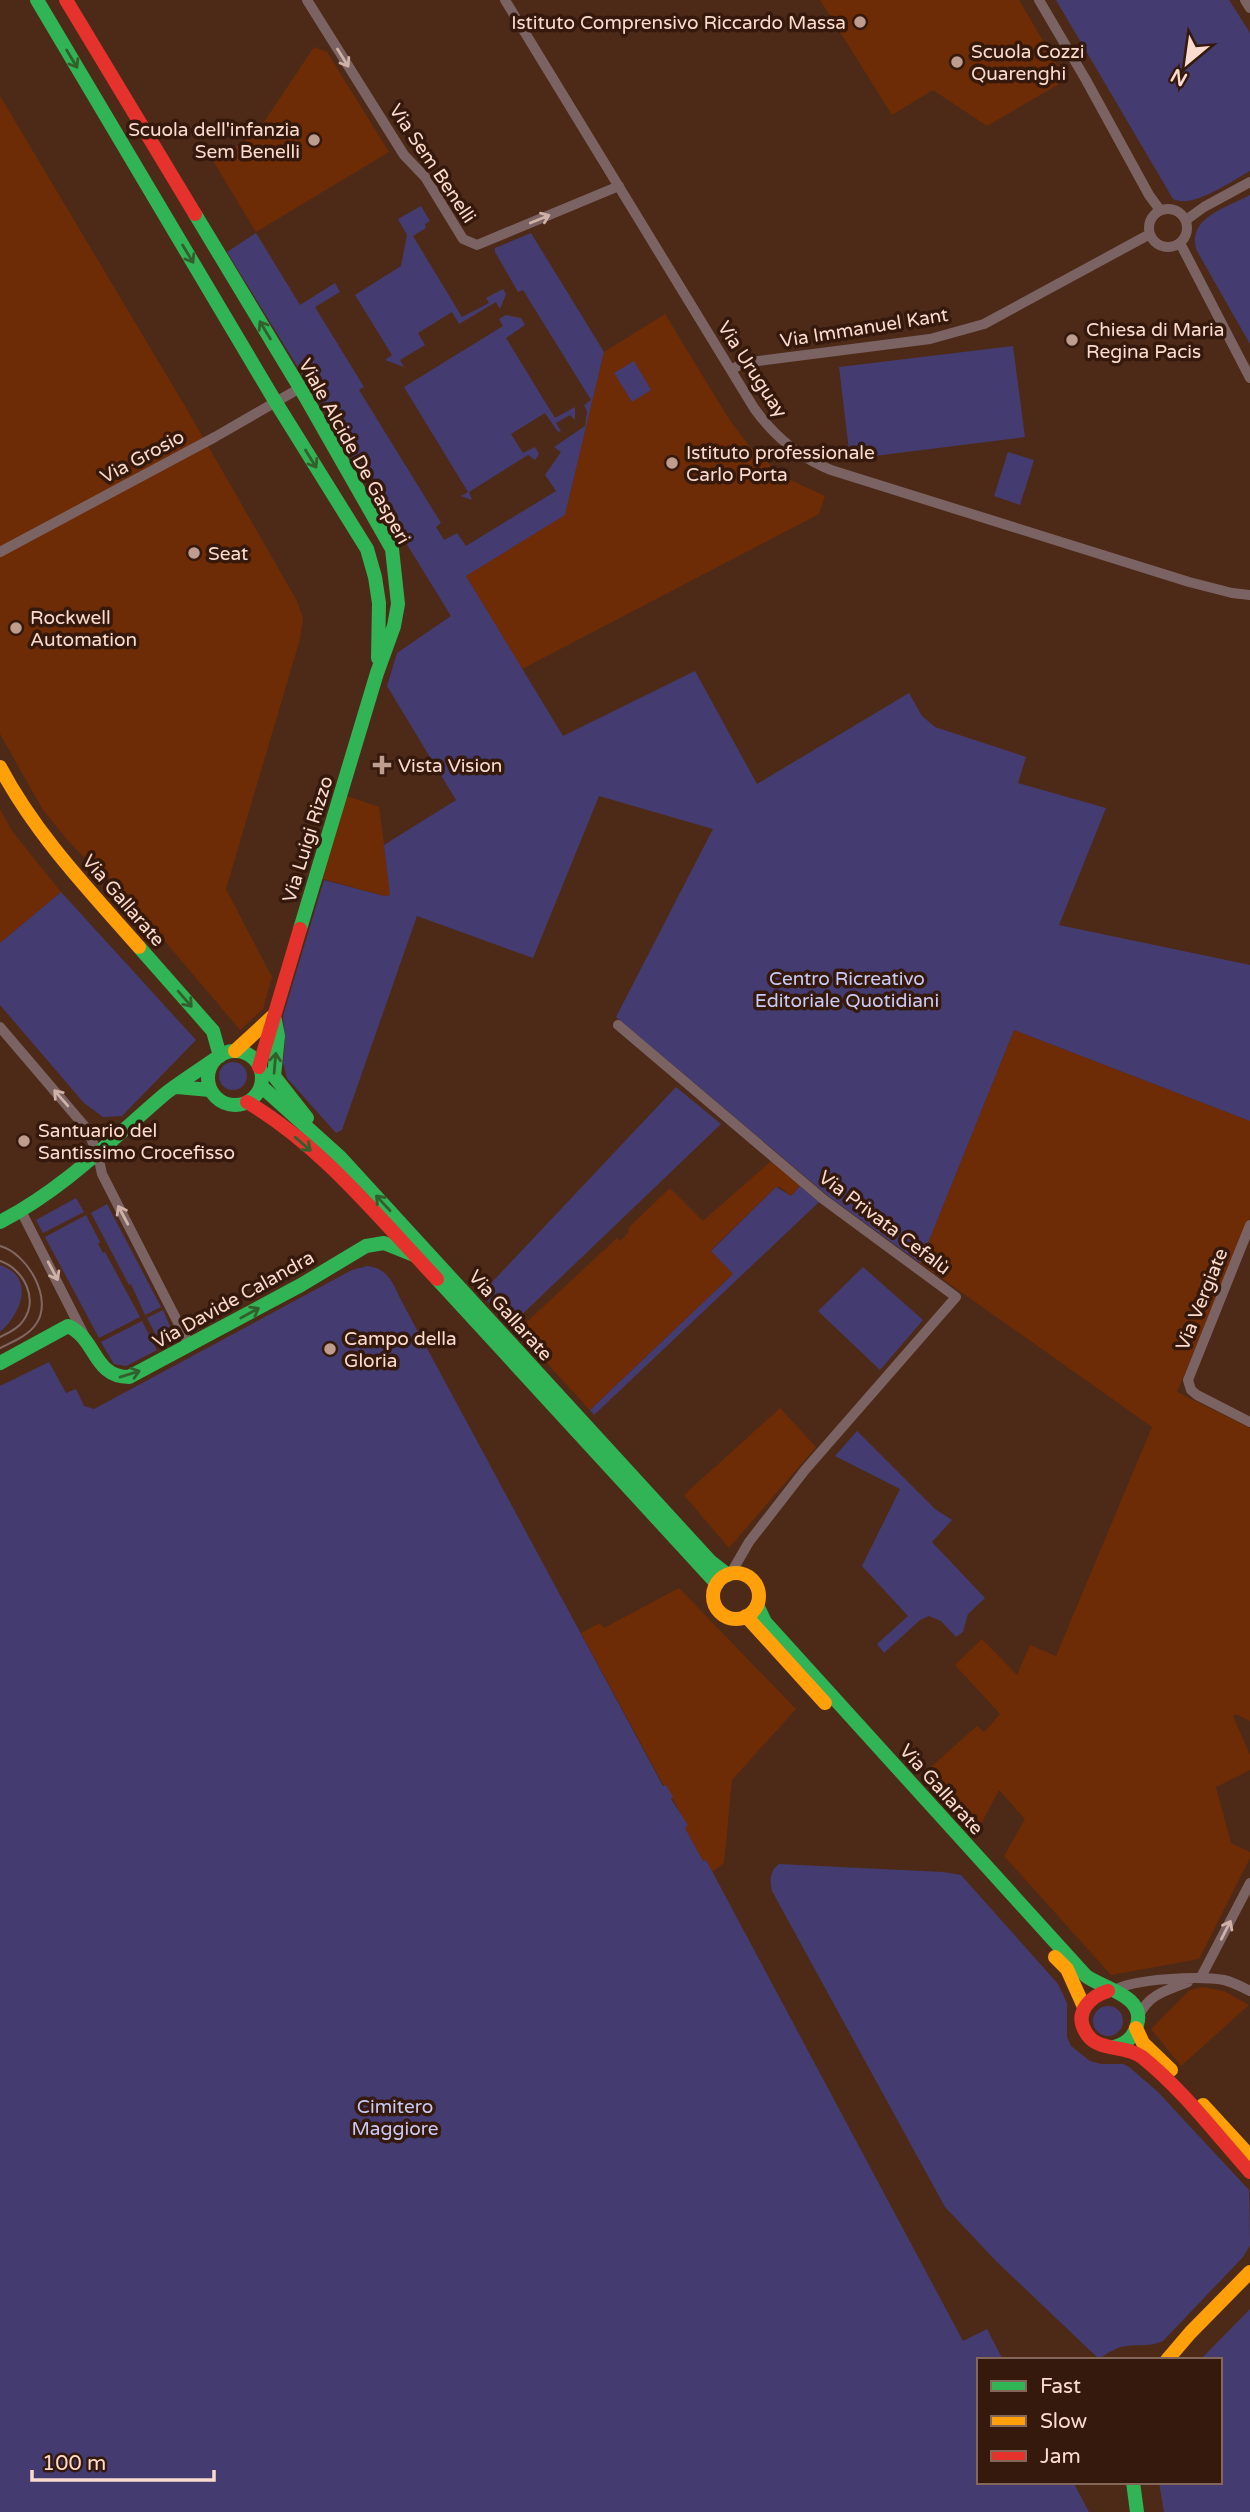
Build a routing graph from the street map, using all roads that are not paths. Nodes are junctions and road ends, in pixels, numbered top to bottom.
1 (37, 0) edge
2 (66, 0) edge
3 (307, 0) edge
4 (505, 0) edge
5 (1039, 0) edge
6 (1245, 0) edge
7 (1250, 8) edge
8 (1250, 182) edge
9 (619, 186) junction
10 (1160, 210) junction
11 (1186, 220) junction
12 (1150, 234) junction
13 (1180, 243) junction
14 (731, 370) junction
15 (1250, 378) edge
16 (300, 388) junction
17 (275, 401) junction
18 (0, 552) edge
19 (1250, 595) edge
20 (377, 673) junction
21 (0, 767) edge
22 (274, 1016) junction
23 (618, 1025) dead end
24 (0, 1027) edge
25 (235, 1051) junction
26 (218, 1057) junction
27 (259, 1067) junction
28 (261, 1086) junction
29 (177, 1087) junction
30 (211, 1090) junction
31 (247, 1102) junction
32 (98, 1155) junction
33 (340, 1157) junction
34 (21, 1211) junction
35 (0, 1222) edge
36 (1250, 1225) edge
37 (416, 1256) junction
38 (85, 1337) junction
39 (190, 1346) junction
40 (0, 1363) edge
41 (1250, 1422) edge
42 (725, 1577) junction
43 (757, 1605) junction
44 (746, 1616) junction
45 (1250, 1883) edge
46 (1201, 1977) junction
47 (1111, 1991) junction
48 (1250, 1991) edge
49 (1084, 2007) junction
50 (1137, 2023) junction
51 (1114, 2047) junction
52 (1250, 2156) edge
53 (1250, 2172) edge
54 (1250, 2274) edge
55 (1169, 2358) edge
56 (1133, 2484) edge
57 (1137, 2512) edge

1 -> 17 main road, Viale Alcide De Gasperi
16 -> 2 main road, Viale Alcide De Gasperi
3 -> 9 street, Via Sem Benelli
4 - 9 street, Via Uruguay
5 - 10 street
6 - 7 street
8 - 11 street
9 - 14 street, Via Uruguay
10 - 11 street
10 - 12 street
11 - 13 street
12 - 13 street
12 - 14 street, Via Immanuel Kant
13 - 15 street
14 - 19 street, Via Uruguay
16 - 17 street, Via Grosio
16 - 20 main road, Viale Alcide De Gasperi
17 - 18 street, Via Grosio
17 -> 20 main road, Viale Alcide De Gasperi
20 - 22 main road, Via Luigi Rizzo
21 -> 26 main road, Via Gallarate
22 - 25 main road
22 - 27 main road, Via Luigi Rizzo
33 -> 22 main road
23 - 42 street, Via Privata Cefalù
32 -> 24 street
25 - 26 main road
25 - 27 main road
26 - 29 main road
26 - 30 main road
27 - 28 main road
28 - 31 main road
28 - 33 main road, Via Gallarate
29 - 30 main road
29 - 32 main road
30 - 31 main road, Via Gallarate
31 -> 37 main road, Via Gallarate
32 - 34 main road
39 -> 32 street
42 -> 33 main road, Via Gallarate
34 - 35 main road
34 -> 38 street
36 - 41 street, Via Vergiate
39 -> 37 main road, Via Davide Calandra
37 - 42 main road, Via Gallarate
38 -> 39 main road, Via Davide Calandra
38 - 40 main road
42 - 43 main road, Via Gallarate
42 - 44 main road, Via Gallarate
43 - 44 main road
43 - 47 main road, Via Gallarate
44 - 49 main road, Via Gallarate
46 -> 45 street
46 - 47 street
46 - 48 street
46 - 50 street
47 - 49 main road
47 - 50 main road, Via Gallarate
49 - 51 main road, Via Gallarate
50 - 51 main road
50 - 52 main road, Via Gallarate
51 - 53 main road, Via Gallarate
54 - 55 main road
56 - 57 main road

